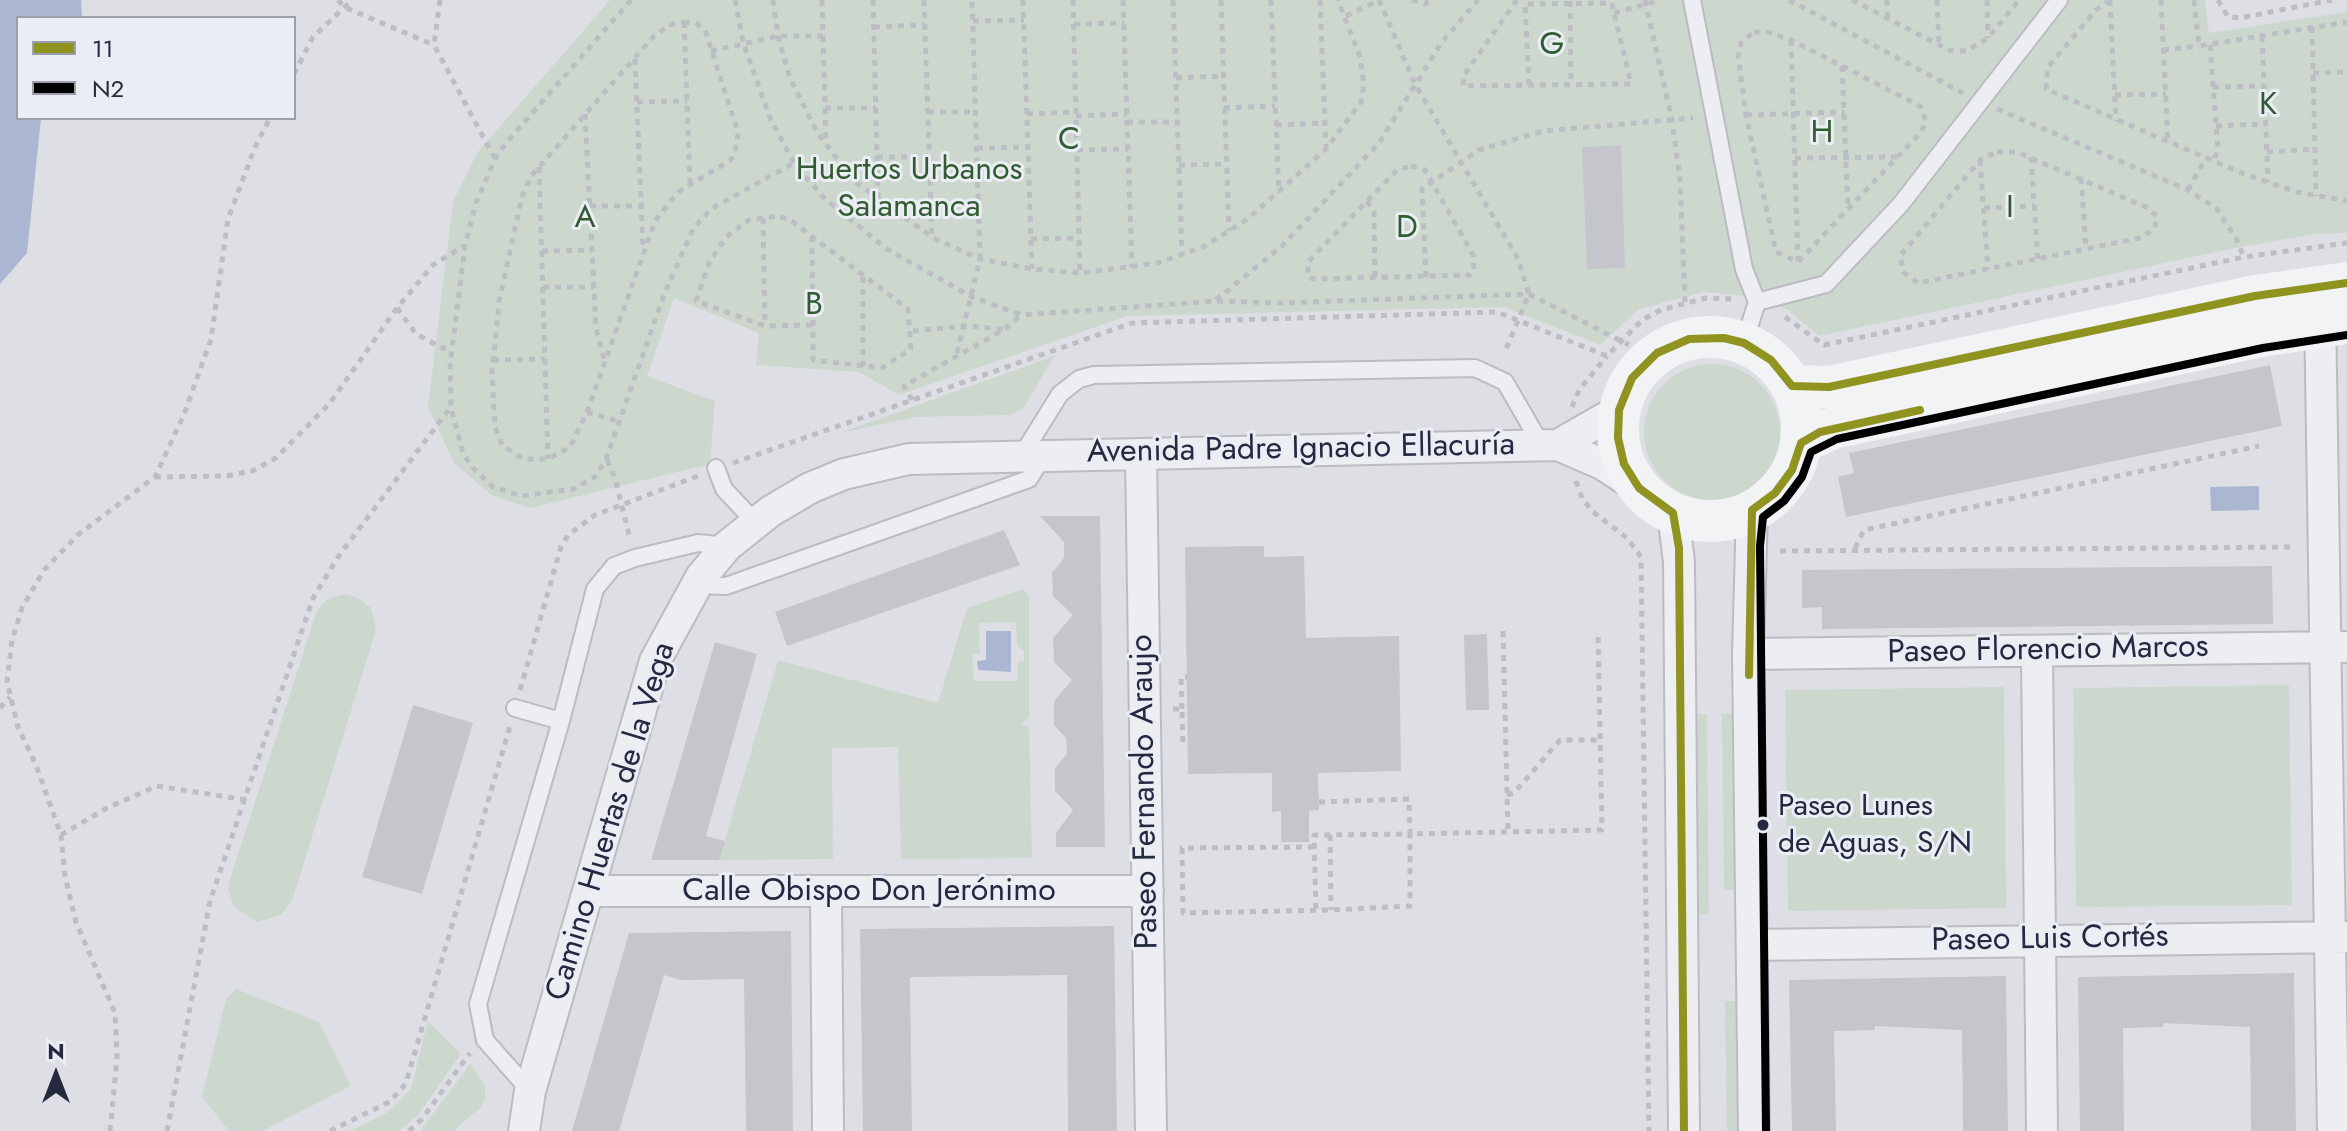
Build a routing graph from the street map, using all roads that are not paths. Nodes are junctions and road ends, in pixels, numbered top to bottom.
1 (1692, 0) edge
2 (2059, 0) edge
3 (1757, 302) junction
4 (2333, 304) edge
5 (1744, 343) junction
6 (1792, 386) junction
7 (1619, 410) junction
8 (1801, 443) junction
9 (1558, 453) junction
10 (1141, 454) junction
11 (1033, 455) junction
12 (716, 468) dead end
13 (1639, 488) junction
14 (1752, 510) junction
15 (1673, 513) junction
16 (755, 522) junction
17 (727, 546) junction
18 (696, 585) junction
19 (2336, 648) edge
20 (2037, 651) junction
21 (1748, 654) junction
22 (515, 708) dead end
23 (561, 721) junction
24 (591, 891) junction
25 (1148, 891) junction
26 (826, 893) junction
27 (2339, 937) edge
28 (2040, 940) junction
29 (1753, 945) junction
30 (521, 1116) edge
31 (828, 1131) edge
32 (1151, 1131) edge
33 (1684, 1131) edge
34 (1754, 1131) edge
35 (2042, 1131) edge
36 (2333, 1131) edge

1 - 3 lane
2 - 3 lane
3 - 5 lane
4 - 6 main road
4 - 8 main road
4 - 19 street
5 - 6 main road
5 - 7 main road
6 - 8 main road
7 - 9 street, Avenida Padre Ignacio Ellacuría
7 - 13 main road
8 - 14 main road
9 - 10 street, Avenida Padre Ignacio Ellacuría
9 - 11 lane
9 - 13 street, Avenida Padre Ignacio Ellacuría
10 - 11 street, Avenida Padre Ignacio Ellacuría
10 - 25 street, Paseo Fernando Araujo
11 - 16 street, Avenida Padre Ignacio Ellacuría
11 - 18 lane, Avenida Padre Ignacio Ellacuría
12 - 16 lane
13 - 15 main road
14 - 15 main road
14 - 21 street
15 - 33 street
16 - 17 street, Avenida Padre Ignacio Ellacuría
17 - 18 street, Camino Huertas de la Vega
17 - 23 lane
18 - 24 street, Camino Huertas de la Vega
19 - 20 street, Paseo Florencio Marcos
19 - 27 street
20 - 21 street, Paseo Florencio Marcos
20 - 28 street
21 - 29 street
22 - 23 lane
23 - 30 lane
24 - 26 street, Calle Obispo Don Jerónimo
24 - 30 street, Camino Huertas de la Vega
25 - 26 street, Calle Obispo Don Jerónimo
25 - 32 street, Paseo Fernando Araujo
26 - 31 street
27 - 28 street, Paseo Luis Cortés
27 - 36 street
28 - 29 street, Paseo Luis Cortés
28 - 35 street
29 - 34 street

